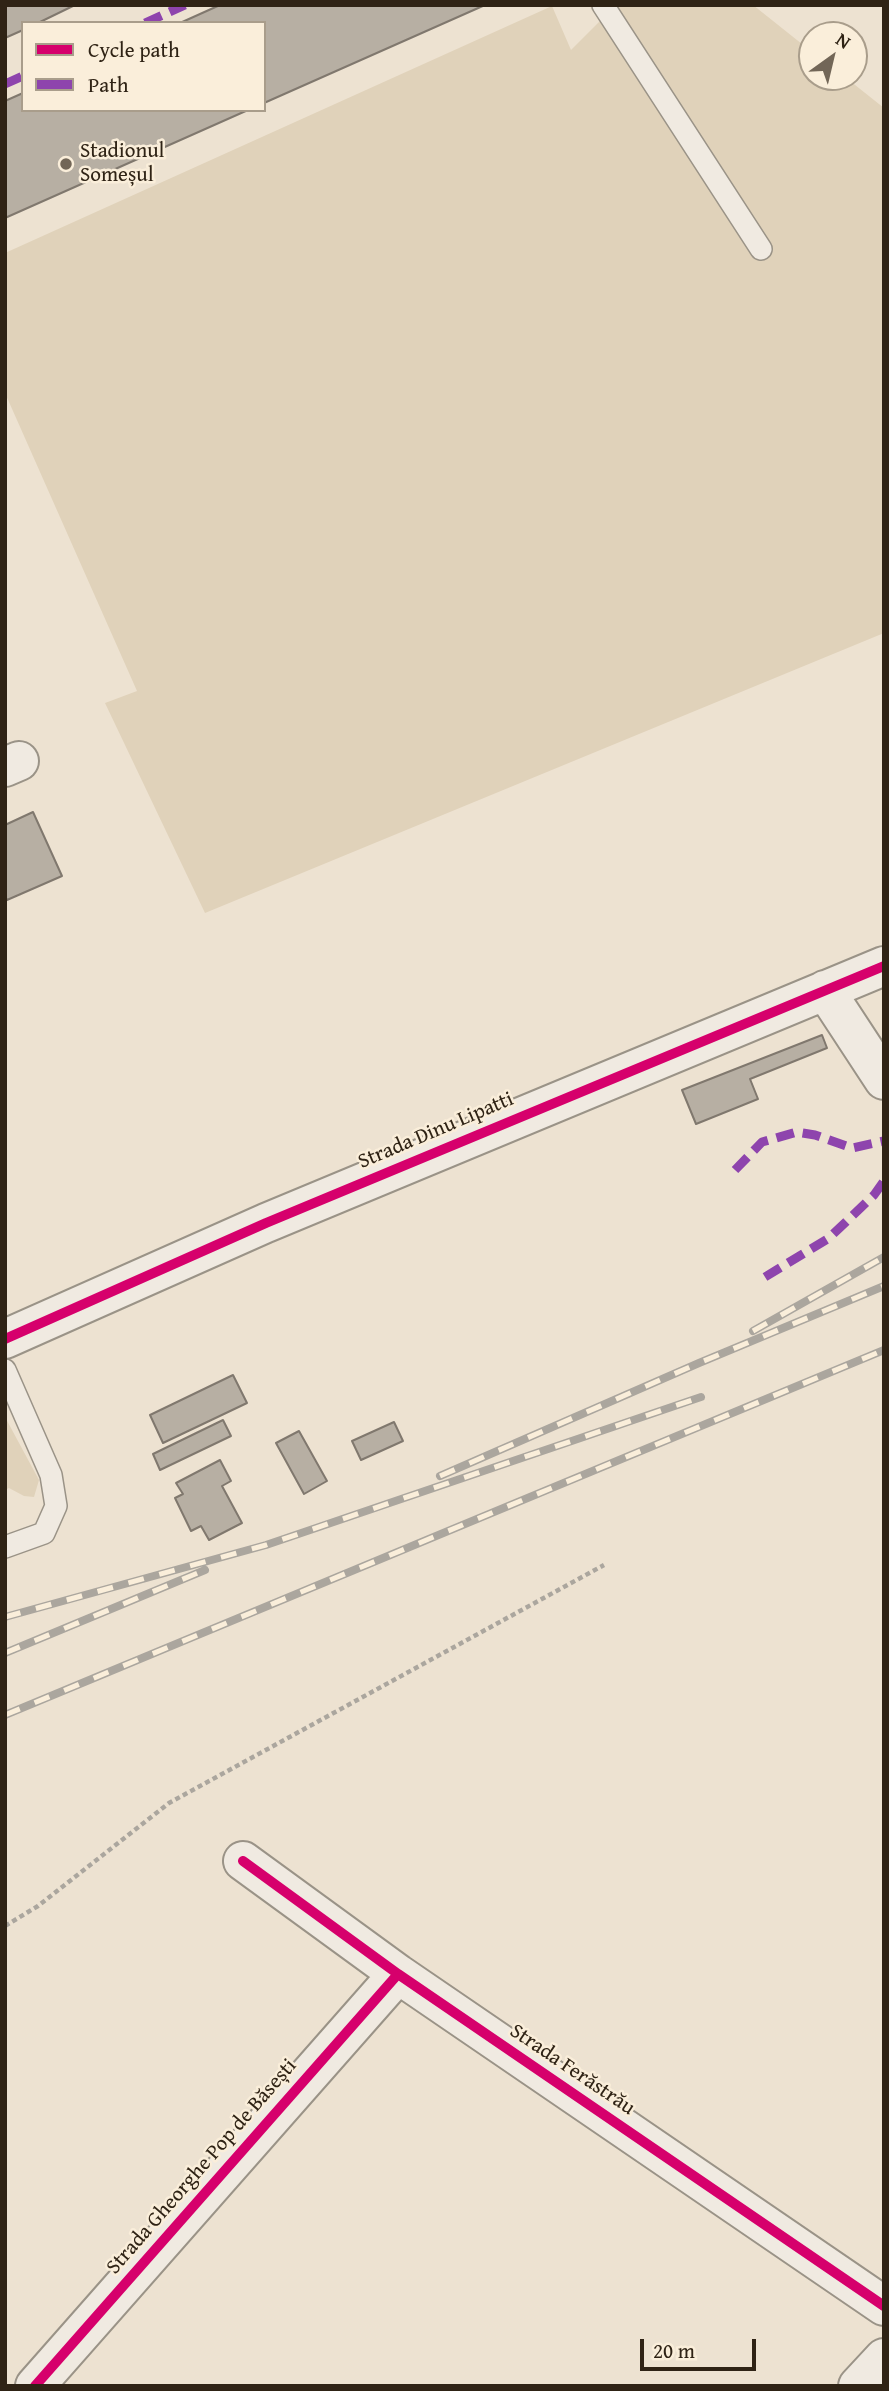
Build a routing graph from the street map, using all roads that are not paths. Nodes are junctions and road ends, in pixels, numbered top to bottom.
1 (603, 5) edge
2 (761, 249) dead end
3 (884, 966) edge
4 (825, 990) junction
5 (884, 1080) edge
6 (5, 1339) edge
7 (5, 1370) edge
8 (5, 1547) edge
9 (243, 1861) dead end
10 (398, 1975) junction
11 (884, 2306) edge
12 (884, 2357) edge
13 (35, 2386) edge
14 (858, 2386) edge

1 - 2 lane
3 - 4 street, Strada Dinu Lipatti
4 - 5 street
4 - 6 street, Strada Dinu Lipatti
7 - 8 lane
9 - 10 street, Strada Ferăstrău
10 - 11 street, Strada Ferăstrău
10 - 13 street, Strada Gheorghe Pop de Băsești
12 - 14 street

